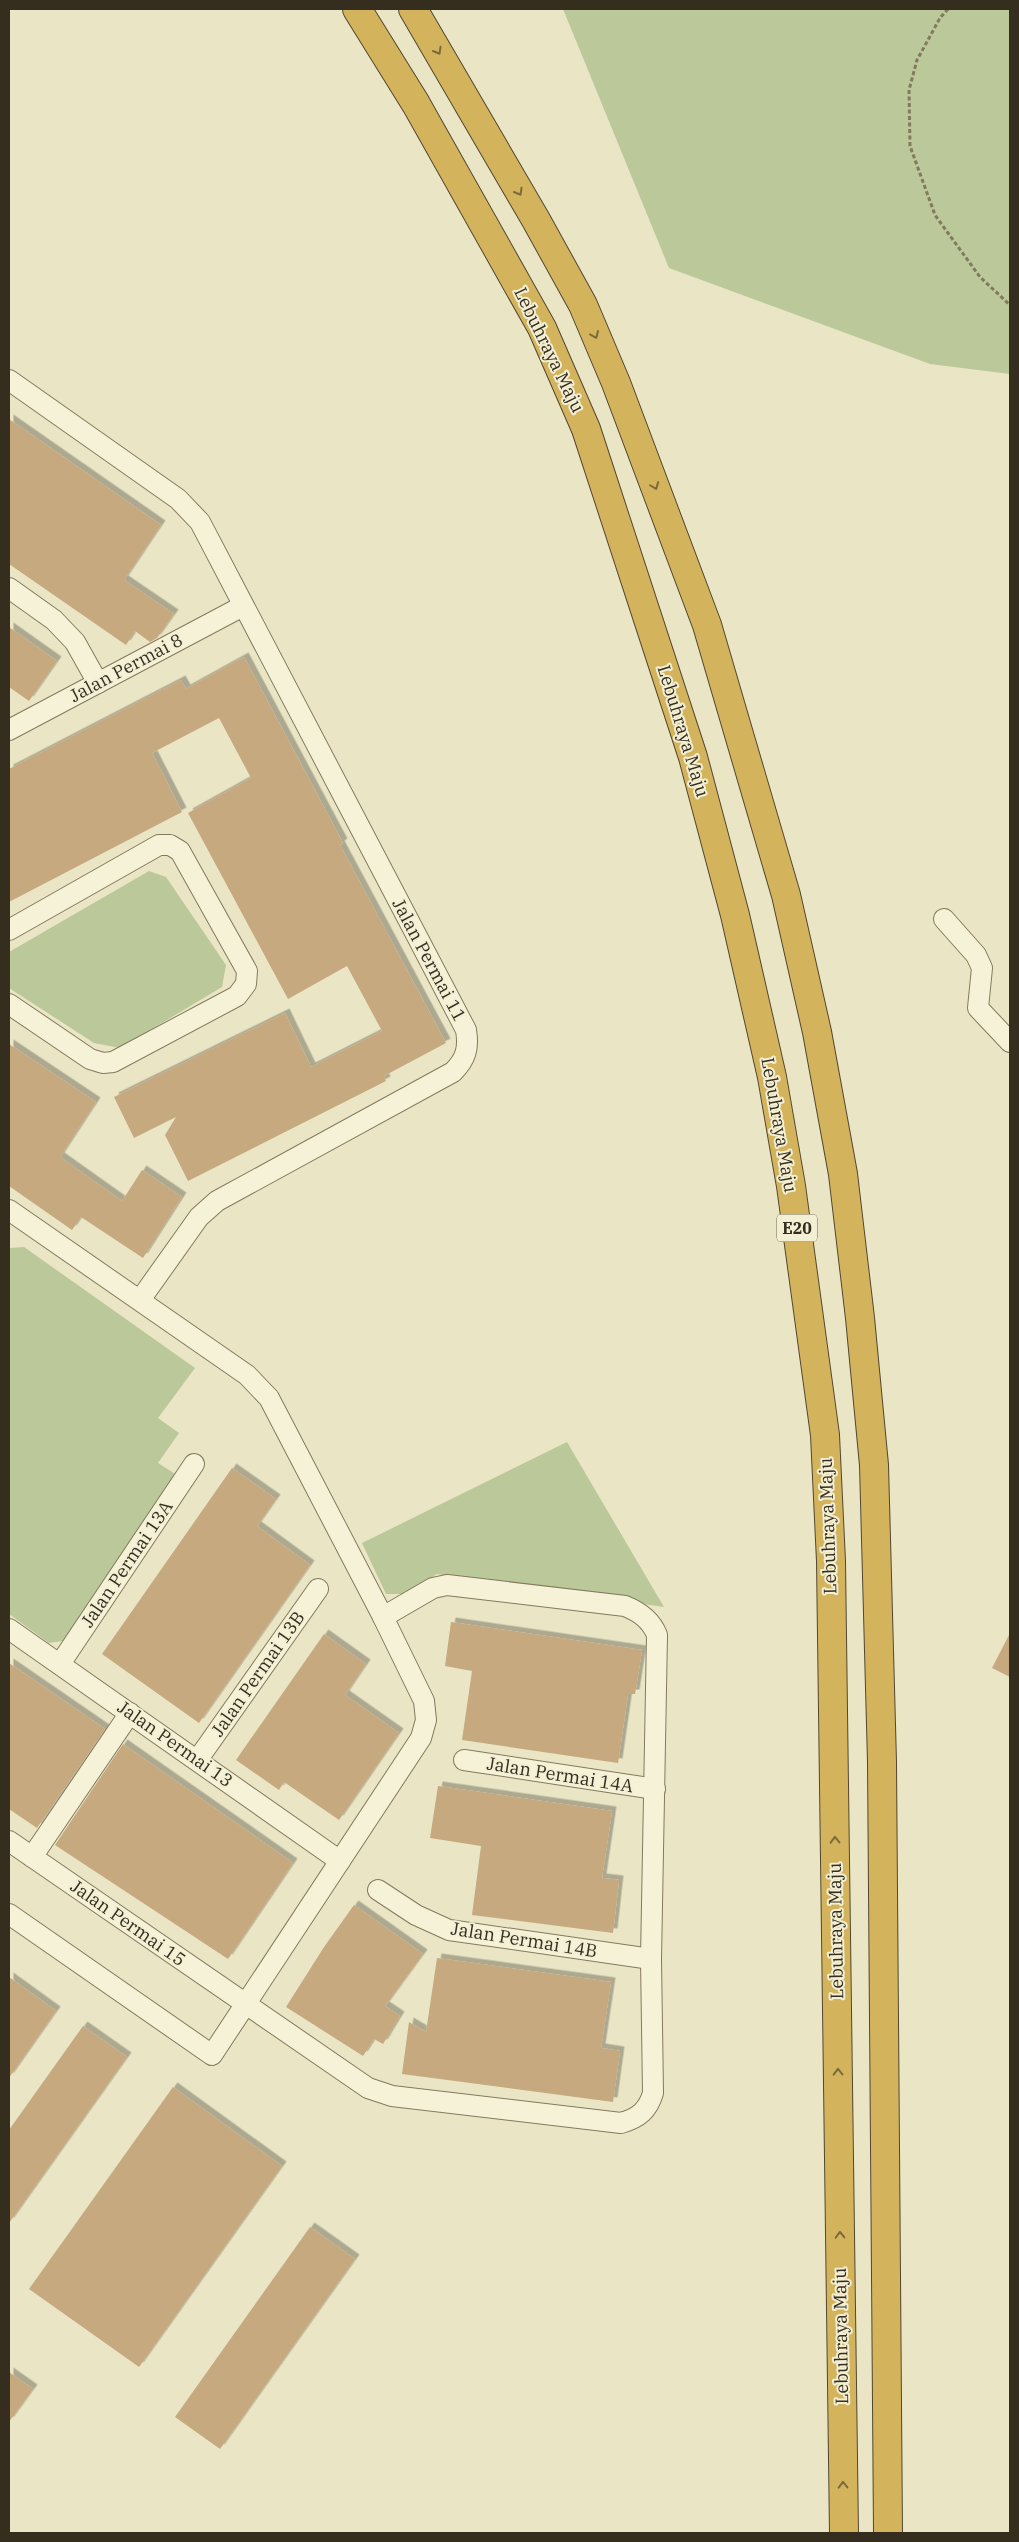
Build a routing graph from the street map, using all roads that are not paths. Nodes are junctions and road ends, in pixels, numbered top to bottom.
1 (356, 9) edge
2 (414, 9) edge
3 (9, 380) edge
4 (9, 588) edge
5 (243, 606) junction
6 (98, 683) junction
7 (9, 730) edge
8 (944, 919) dead end
9 (9, 930) edge
10 (9, 1004) edge
11 (1010, 1042) edge
12 (10, 1212) edge
13 (140, 1300) junction
14 (194, 1464) dead end
15 (318, 1590) dead end
16 (383, 1616) junction
17 (9, 1629) edge
18 (60, 1664) junction
19 (130, 1713) junction
20 (198, 1759) junction
21 (464, 1760) dead end
22 (655, 1789) junction
23 (9, 1841) edge
24 (32, 1857) junction
25 (340, 1860) junction
26 (378, 1890) dead end
27 (9, 1914) edge
28 (651, 1959) junction
29 (246, 2005) junction
30 (844, 2533) edge
31 (888, 2533) edge

30 -> 1 highway, Lebuhraya Maju / E20
2 -> 31 highway
3 - 5 street, Jalan Permai 11
4 - 6 street
5 - 6 street, Jalan Permai 8
5 - 13 street, Jalan Permai 11
6 - 7 street, Jalan Permai 8
8 - 11 street
9 - 10 street
12 - 13 street
13 - 16 street
14 - 18 street, Jalan Permai 13A
15 - 20 street, Jalan Permai 13B
16 - 22 street, Jalan Permai 15
16 - 25 street
17 - 18 street, Jalan Permai 13
18 - 19 street, Jalan Permai 13
19 - 20 street, Jalan Permai 13
19 - 24 street
20 - 25 street, Jalan Permai 13
21 - 22 street, Jalan Permai 14A
22 - 28 street, Jalan Permai 15
23 - 24 street, Jalan Permai 15
24 - 29 street, Jalan Permai 15
25 - 29 street
26 - 28 street, Jalan Permai 14B
27 - 29 street
28 - 29 street, Jalan Permai 15

